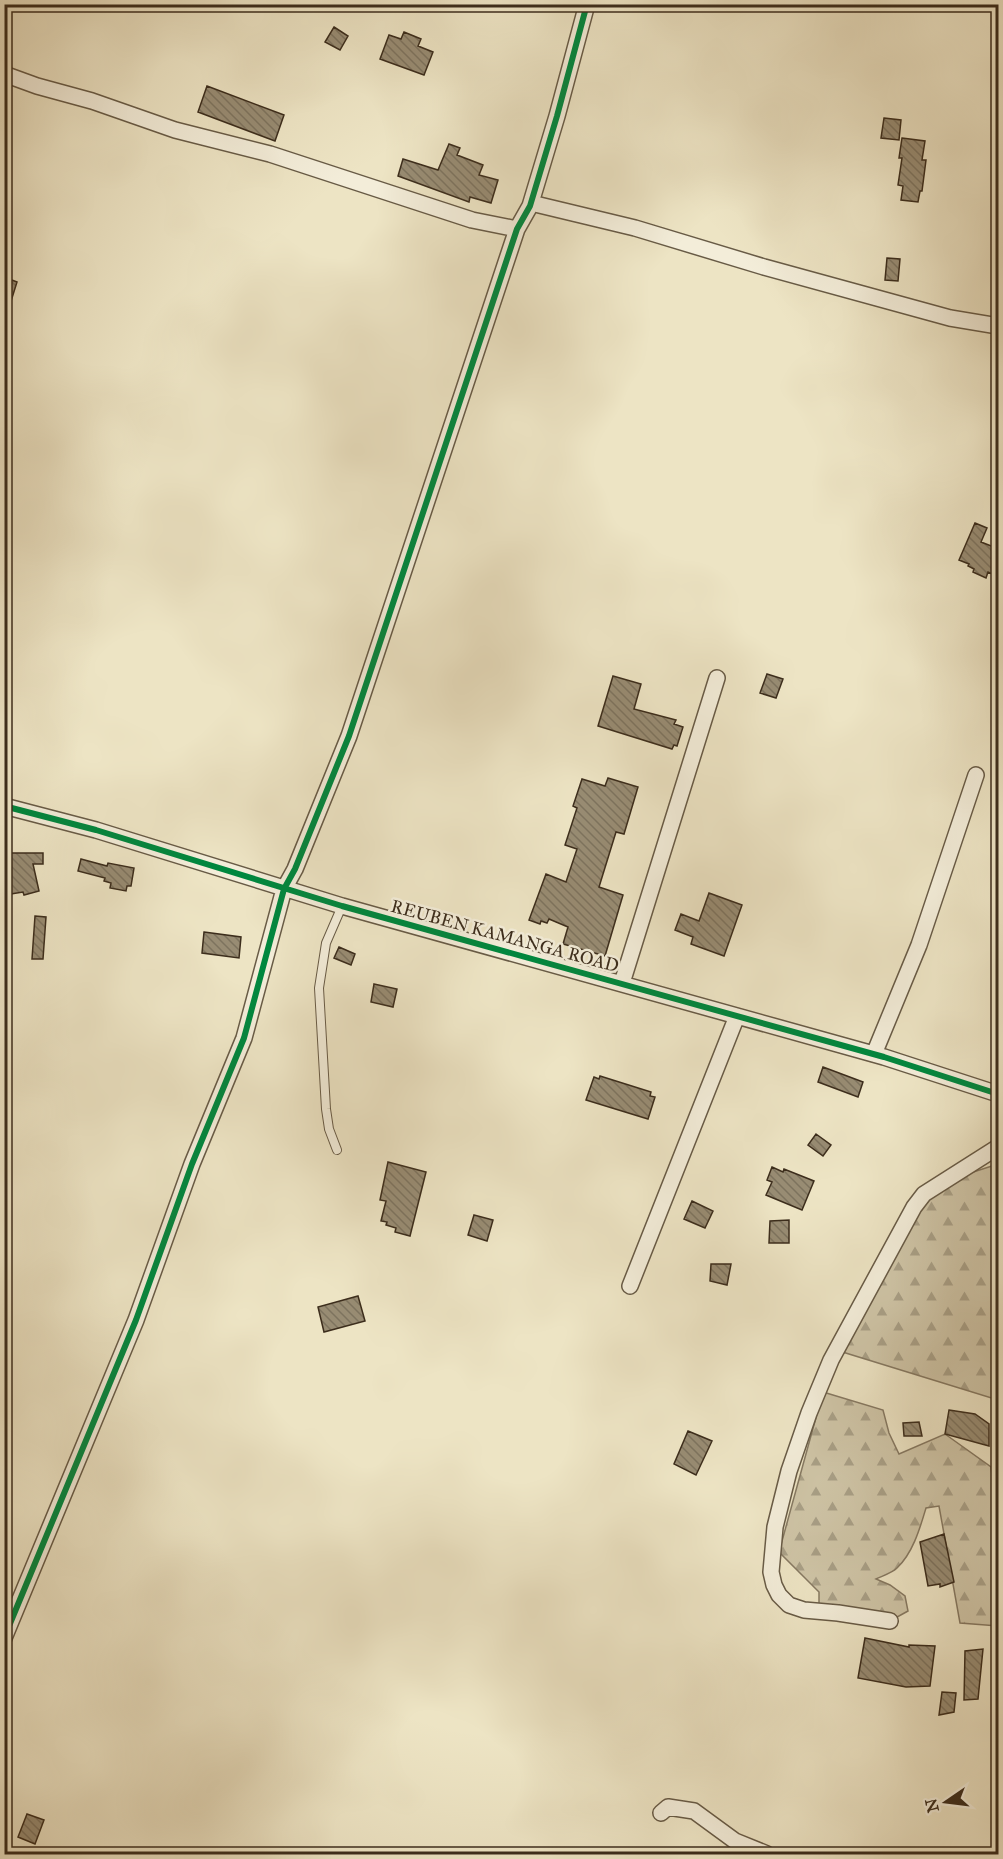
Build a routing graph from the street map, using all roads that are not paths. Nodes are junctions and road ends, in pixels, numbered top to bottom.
1 (587, 4) edge
2 (4, 74) edge
3 (531, 202) junction
4 (517, 229) junction
5 (999, 326) edge
6 (717, 678) dead end
7 (976, 776) dead end
8 (4, 806) edge
9 (284, 889) junction
10 (342, 906) junction
11 (622, 983) junction
12 (737, 1016) junction
13 (874, 1054) junction
14 (999, 1094) edge
15 (999, 1147) edge
16 (337, 1150) dead end
17 (630, 1286) dead end
18 (890, 1622) dead end
19 (4, 1638) edge
20 (661, 1813) dead end
21 (767, 1854) edge

1 - 3 street
2 - 4 street
3 - 4 street
3 - 5 street
4 - 9 street
6 - 11 street
7 - 13 street
8 - 9 street, REUBEN KAMANGA ROAD
9 - 10 street, REUBEN KAMANGA ROAD
9 - 19 street
10 - 11 street, REUBEN KAMANGA ROAD
10 - 16 lane
11 - 12 street, REUBEN KAMANGA ROAD
12 - 13 street, REUBEN KAMANGA ROAD
12 - 17 street
13 - 14 street, REUBEN KAMANGA ROAD
15 - 18 street
20 - 21 street

